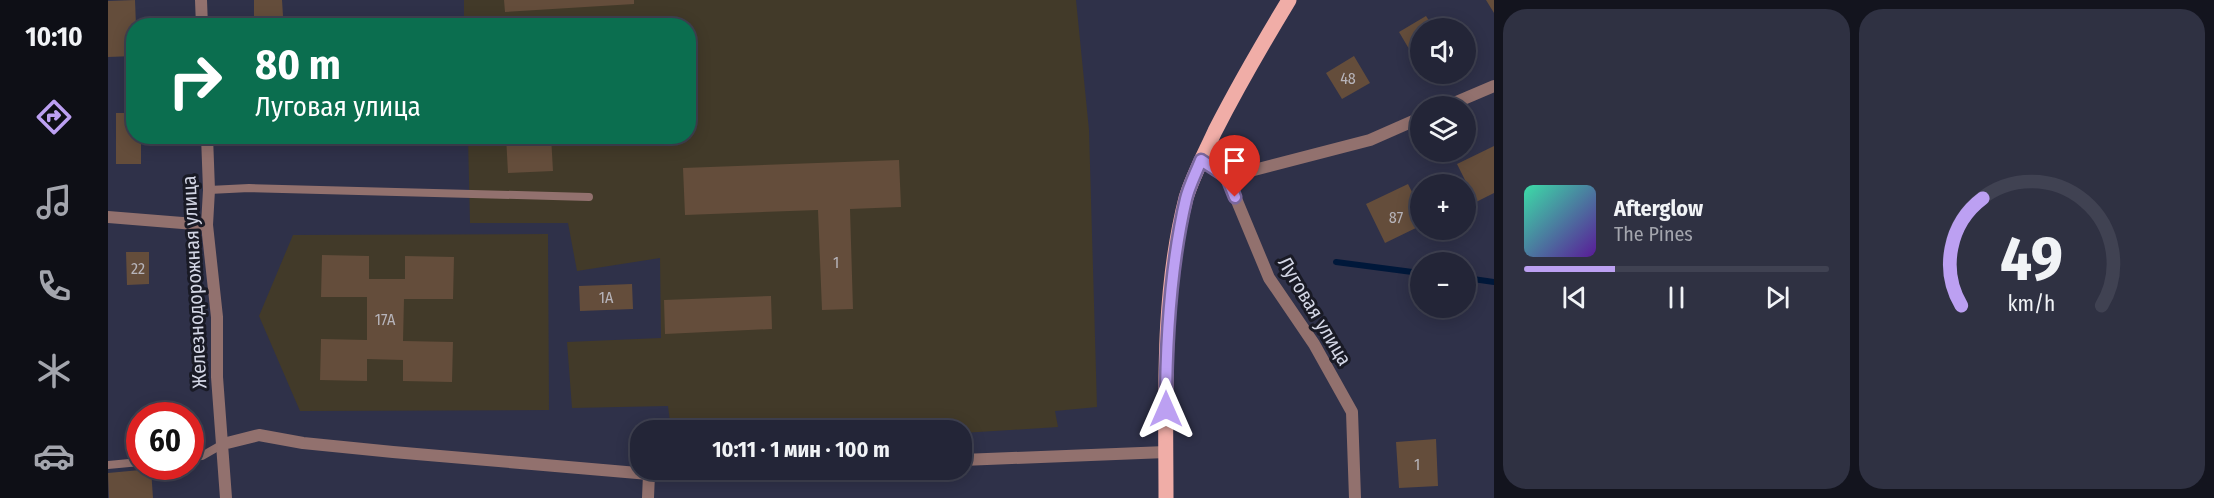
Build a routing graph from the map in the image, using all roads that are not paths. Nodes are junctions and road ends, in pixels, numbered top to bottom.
1 (201, 0) edge
2 (1289, 0) edge
3 (202, 18) edge
4 (1494, 86) edge
5 (1470, 96) edge
6 (1410, 122) edge
7 (207, 144) edge
8 (1201, 160) junction
9 (1227, 177) junction
10 (209, 190) junction
11 (590, 197) dead end
12 (108, 217) edge
13 (207, 225) junction
14 (223, 444) junction
15 (1166, 452) junction
16 (204, 455) edge
17 (972, 460) edge
18 (126, 463) edge
19 (108, 465) edge
20 (630, 472) edge
21 (649, 480) edge
22 (226, 498) edge
23 (648, 498) edge
24 (1166, 498) edge
25 (1355, 498) edge

1 - 3 street
2 - 8 main road
4 - 5 street
6 - 9 street
7 - 10 street, Железнодорожная улица
8 - 9 street
8 - 15 main road
9 - 25 street, Луговая улица
10 - 11 lane
10 - 13 street, Железнодорожная улица
12 - 13 street
13 - 14 street, Железнодорожная улица
14 - 16 lane
14 - 20 street
14 - 22 street, Железнодорожная улица
15 - 17 street
15 - 24 main road
18 - 19 lane
21 - 23 street

